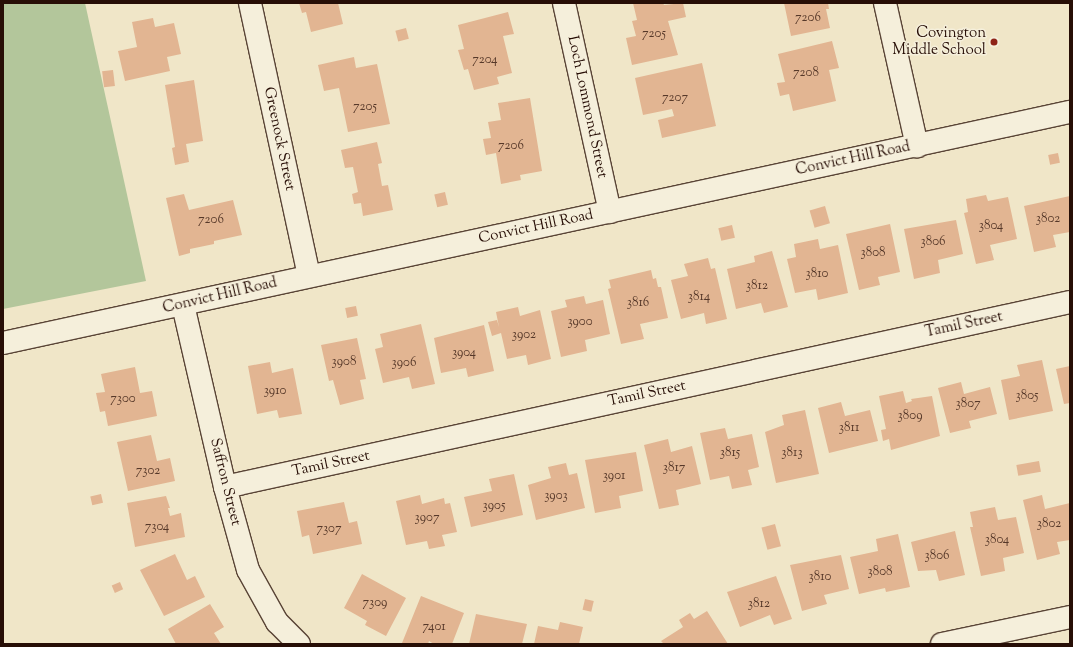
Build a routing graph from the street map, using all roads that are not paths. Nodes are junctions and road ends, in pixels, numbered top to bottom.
1 (250, 3) edge
2 (564, 3) edge
3 (885, 3) edge
4 (1070, 112) edge
5 (917, 146) junction
6 (610, 212) junction
7 (309, 275) junction
8 (1070, 302) edge
9 (183, 305) junction
10 (3, 343) edge
11 (225, 487) junction
12 (1070, 617) edge
13 (299, 644) edge
14 (942, 644) edge

1 - 7 street, Greenock Street
2 - 6 street, Loch Lommond Street
3 - 5 street
4 - 5 street, Convict Hill Road
5 - 6 street, Convict Hill Road
6 - 7 street, Convict Hill Road
7 - 9 street, Convict Hill Road
8 - 11 street, Tamil Street
9 - 10 street, Convict Hill Road
9 - 11 street, Saffron Street
11 - 13 street, Saffron Street
12 - 14 street

